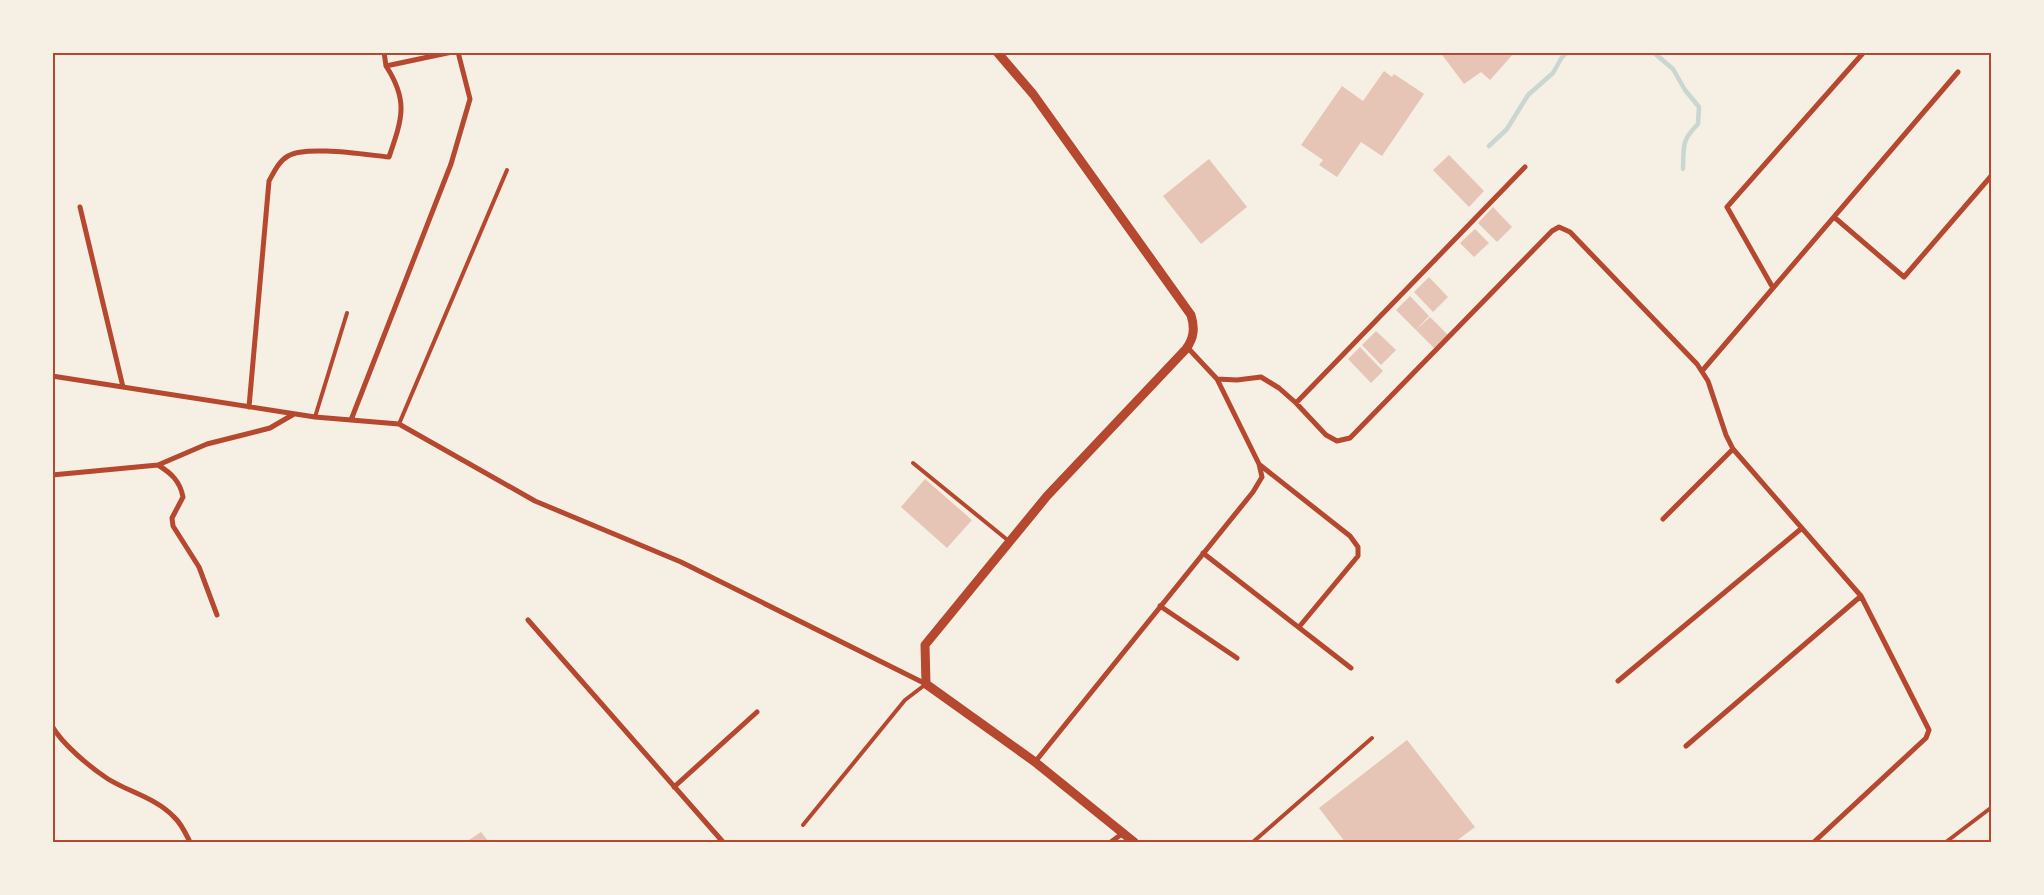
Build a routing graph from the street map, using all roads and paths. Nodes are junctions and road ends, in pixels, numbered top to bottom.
1 (384, 52) edge
2 (452, 52) edge
3 (458, 52) edge
4 (997, 52) edge
5 (1864, 52) edge
6 (386, 66) junction
7 (1958, 72) dead end
8 (1525, 167) dead end
9 (507, 170) dead end
10 (1992, 175) edge
11 (80, 207) dead end
12 (1834, 217) junction
13 (1773, 288) junction
14 (347, 313) dead end
15 (1187, 347) junction
16 (1702, 371) junction
17 (52, 376) edge
18 (1217, 379) junction
19 (123, 387) junction
20 (1296, 403) junction
21 (249, 407) junction
22 (294, 414) junction
23 (315, 417) junction
24 (351, 420) junction
25 (399, 424) junction
26 (1733, 449) junction
27 (912, 463) dead end
28 (1260, 464) junction
29 (158, 465) junction
30 (52, 475) edge
31 (1663, 519) dead end
32 (1802, 528) junction
33 (1010, 542) junction
34 (1203, 553) junction
35 (1861, 596) junction
36 (1160, 606) junction
37 (217, 614) dead end
38 (528, 620) dead end
39 (1299, 627) junction
40 (1237, 658) dead end
41 (1351, 668) dead end
42 (1618, 681) dead end
43 (926, 684) junction
44 (757, 712) dead end
45 (52, 726) edge
46 (1372, 738) dead end
47 (1686, 746) dead end
48 (1034, 762) junction
49 (674, 787) junction
50 (1992, 807) edge
51 (803, 825) dead end
52 (1123, 833) junction
53 (190, 842) edge
54 (722, 842) edge
55 (1111, 842) edge
56 (1134, 842) edge
57 (1253, 842) edge
58 (1814, 842) edge
59 (1946, 842) edge

1 - 6 street
2 - 6 street
3 - 24 street
4 - 15 street
5 - 13 street
6 - 21 street
7 - 12 street
8 - 20 street
9 - 25 lane
10 - 12 street
11 - 19 street
12 - 13 street
13 - 16 street
14 - 23 lane
15 - 18 street
15 - 33 street
16 - 20 street
16 - 26 street
17 - 19 street
18 - 20 street
18 - 28 street
19 - 21 street
21 - 22 street
22 - 23 street
22 - 29 street
23 - 24 street
24 - 25 street
25 - 43 street
26 - 31 street
26 - 32 street
27 - 33 lane
28 - 34 street
28 - 39 street
29 - 30 street
29 - 37 street
32 - 35 street
32 - 42 street
33 - 43 street
34 - 36 street
34 - 39 street
35 - 47 street
35 - 58 street
36 - 40 street
36 - 48 street
38 - 49 street
39 - 41 street
43 - 48 street
43 - 51 lane
44 - 49 street
45 - 53 street
46 - 57 lane
48 - 52 street
49 - 54 street
50 - 59 lane
52 - 55 street
52 - 56 street

